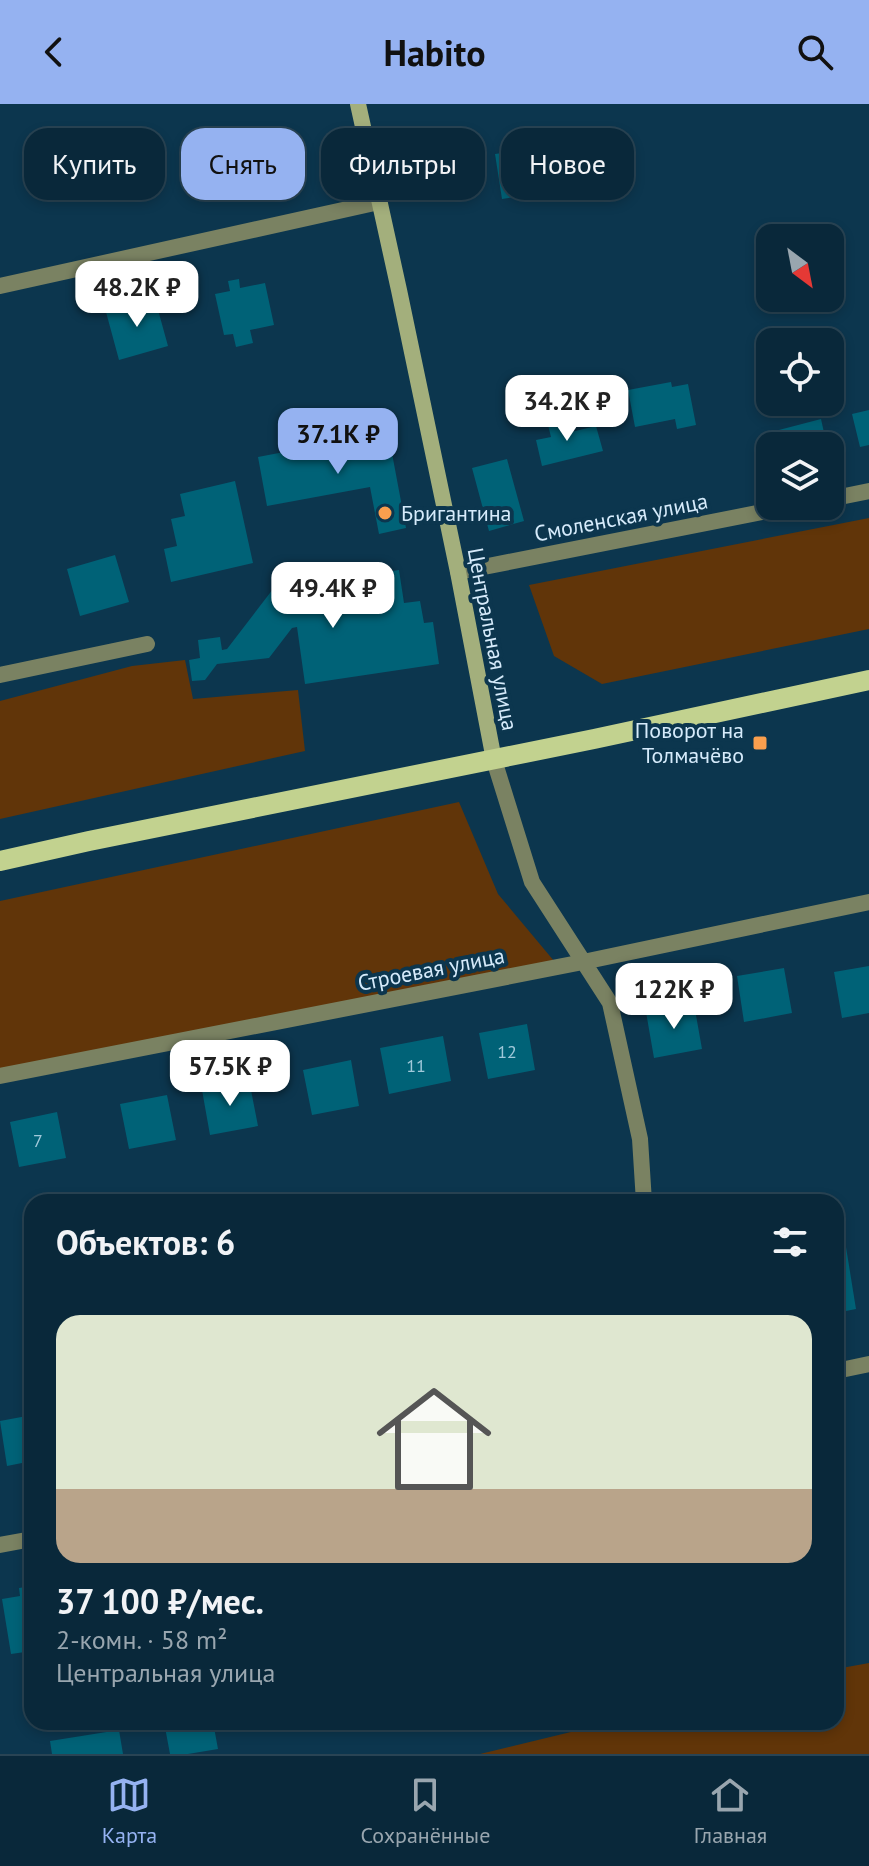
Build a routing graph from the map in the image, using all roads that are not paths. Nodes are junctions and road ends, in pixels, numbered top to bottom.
1 (358, 104) edge
2 (379, 202) junction
3 (0, 286) edge
4 (869, 491) edge
5 (844, 496) edge
6 (756, 513) edge
7 (458, 572) junction
8 (147, 644) dead end
9 (0, 675) edge
10 (869, 680) edge
11 (494, 760) junction
12 (0, 861) edge
13 (869, 902) edge
14 (583, 962) junction
15 (0, 1076) edge
16 (643, 1194) edge
17 (869, 1364) edge
18 (844, 1369) edge
19 (24, 1540) edge
20 (0, 1545) edge

1 - 2 street, Центральная улица
2 - 3 street
2 - 7 street, Центральная улица
4 - 5 street
6 - 7 street, Смоленская улица
7 - 11 street, Центральная улица
8 - 9 street
10 - 11 main road
11 - 12 main road
11 - 14 street
13 - 14 street, Строевая улица
14 - 15 street, Строевая улица
14 - 16 street
17 - 18 street
19 - 20 street

